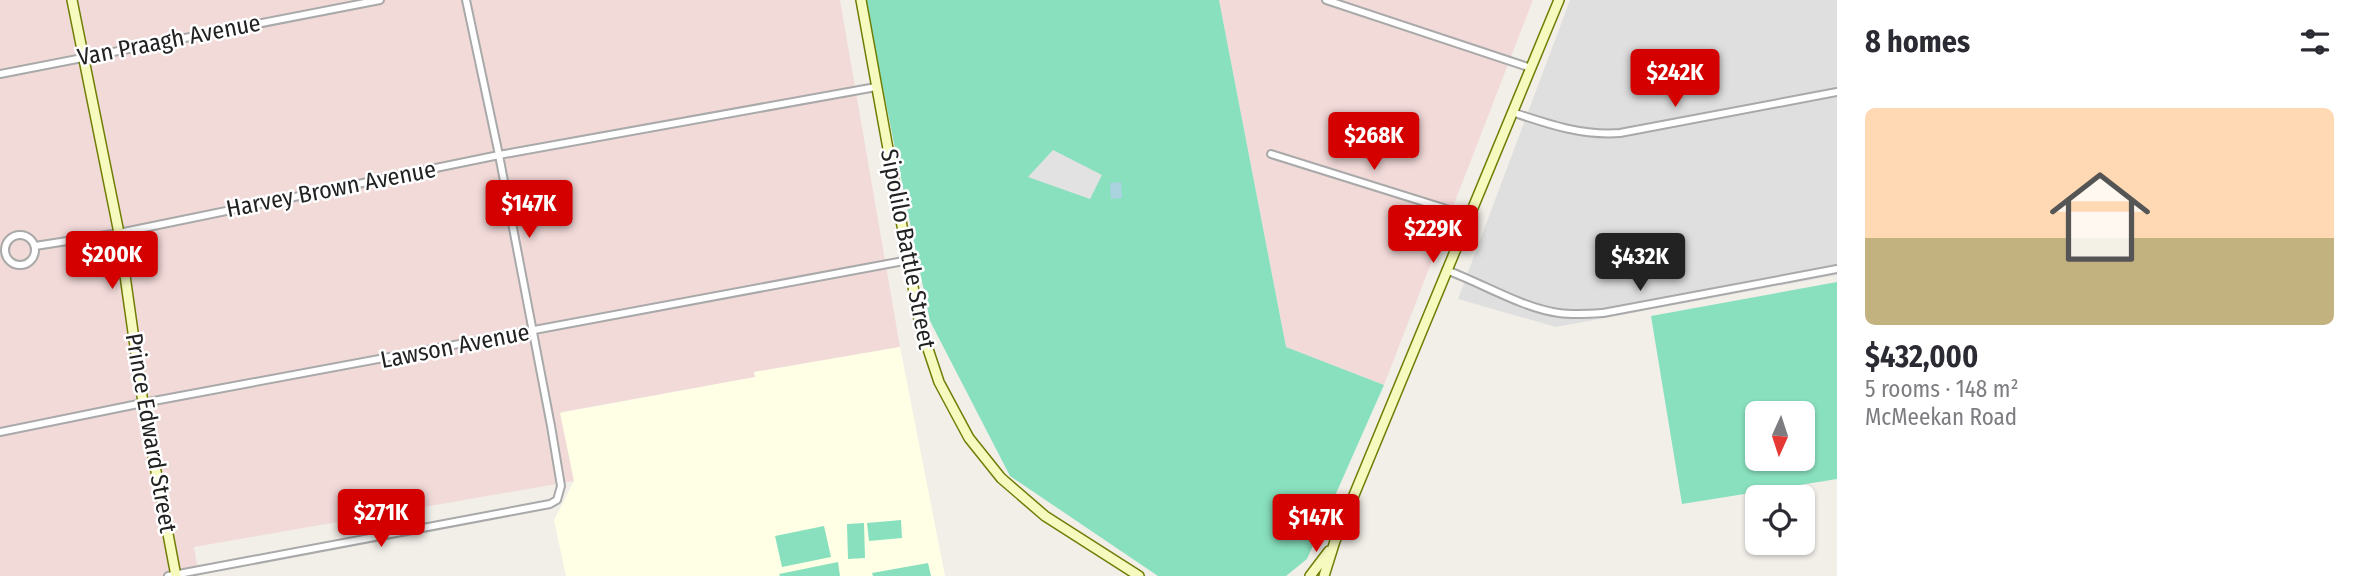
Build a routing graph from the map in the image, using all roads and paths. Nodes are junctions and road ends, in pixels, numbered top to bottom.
1 (72, 0) edge
2 (380, 0) edge
3 (466, 0) edge
4 (860, 0) edge
5 (1326, 0) edge
6 (1559, 0) edge
7 (83, 57) junction
8 (1531, 68) junction
9 (0, 74) edge
10 (876, 87) junction
11 (1837, 92) edge
12 (1512, 112) junction
13 (1271, 154) dead end
14 (499, 155) junction
15 (1469, 216) junction
16 (118, 233) junction
17 (35, 246) junction
18 (909, 260) junction
19 (1837, 269) edge
20 (1446, 270) junction
21 (532, 331) junction
22 (143, 403) junction
23 (0, 432) edge
24 (1335, 541) junction
25 (173, 575) edge
26 (1139, 576) edge
27 (1310, 576) edge
28 (1324, 576) edge

1 - 7 main road, Prince Edward Street
2 - 7 street, Van Praagh Avenue
3 - 14 street
4 - 10 main road, Sipolilo Battle Street
5 - 8 street
6 - 8 main road
7 - 9 street, Van Praagh Avenue
7 - 16 main road, Prince Edward Street
8 - 12 main road
10 - 14 street, Harvey Brown Avenue
10 - 18 main road, Sipolilo Battle Street
11 - 12 street
12 - 15 main road
13 - 15 street
14 - 16 street, Harvey Brown Avenue
14 - 21 street
15 - 20 main road
16 - 17 street, Harvey Brown Avenue
16 - 22 main road, Prince Edward Street
17 - 17 street, Harvey Brown Avenue
18 - 21 street, Lawson Avenue
18 - 26 main road, Sipolilo Battle Street
19 - 20 street
20 - 24 main road
21 - 22 street, Lawson Avenue
21 - 25 street
22 - 23 street, Lawson Avenue
22 - 25 main road, Prince Edward Street
24 - 27 main road
24 - 28 main road

